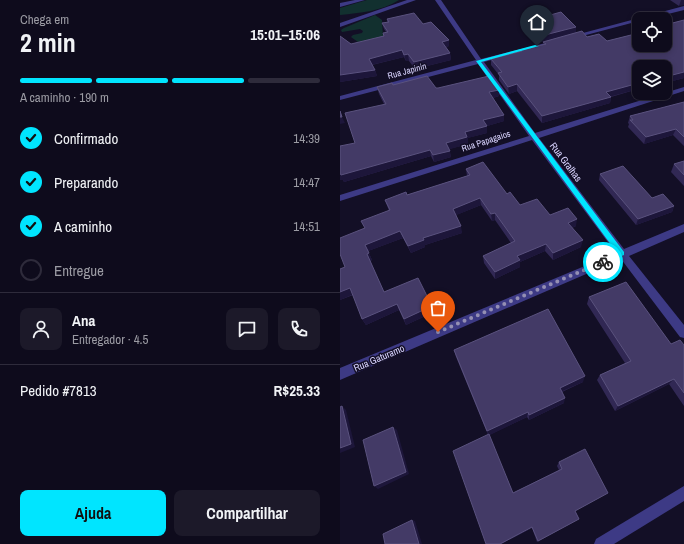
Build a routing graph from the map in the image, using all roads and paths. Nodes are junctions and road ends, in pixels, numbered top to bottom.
1 (362, 0) edge
2 (413, 0) edge
3 (438, 0) edge
4 (340, 5) edge
5 (683, 9) edge
6 (670, 12) edge
7 (632, 21) edge
8 (340, 25) edge
9 (478, 61) junction
10 (684, 89) edge
11 (340, 98) edge
12 (533, 137) junction
13 (340, 198) edge
14 (684, 228) edge
15 (622, 254) junction
16 (684, 333) edge
17 (340, 374) edge
18 (684, 493) edge
19 (601, 544) edge

1 - 4 street
2 - 8 street
3 - 9 street, Rua Gralhas
5 - 6 street, Rua Japinin
7 - 9 street, Rua Japinin
9 - 11 street, Rua Japinin
9 - 12 street, Rua Gralhas
10 - 12 street, Rua Papagaios
12 - 13 street, Rua Papagaios
12 - 15 street, Rua Gralhas
14 - 15 street, Rua Gaturamo
15 - 16 street, Rua Gralhas
15 - 17 street, Rua Gaturamo
18 - 19 street

